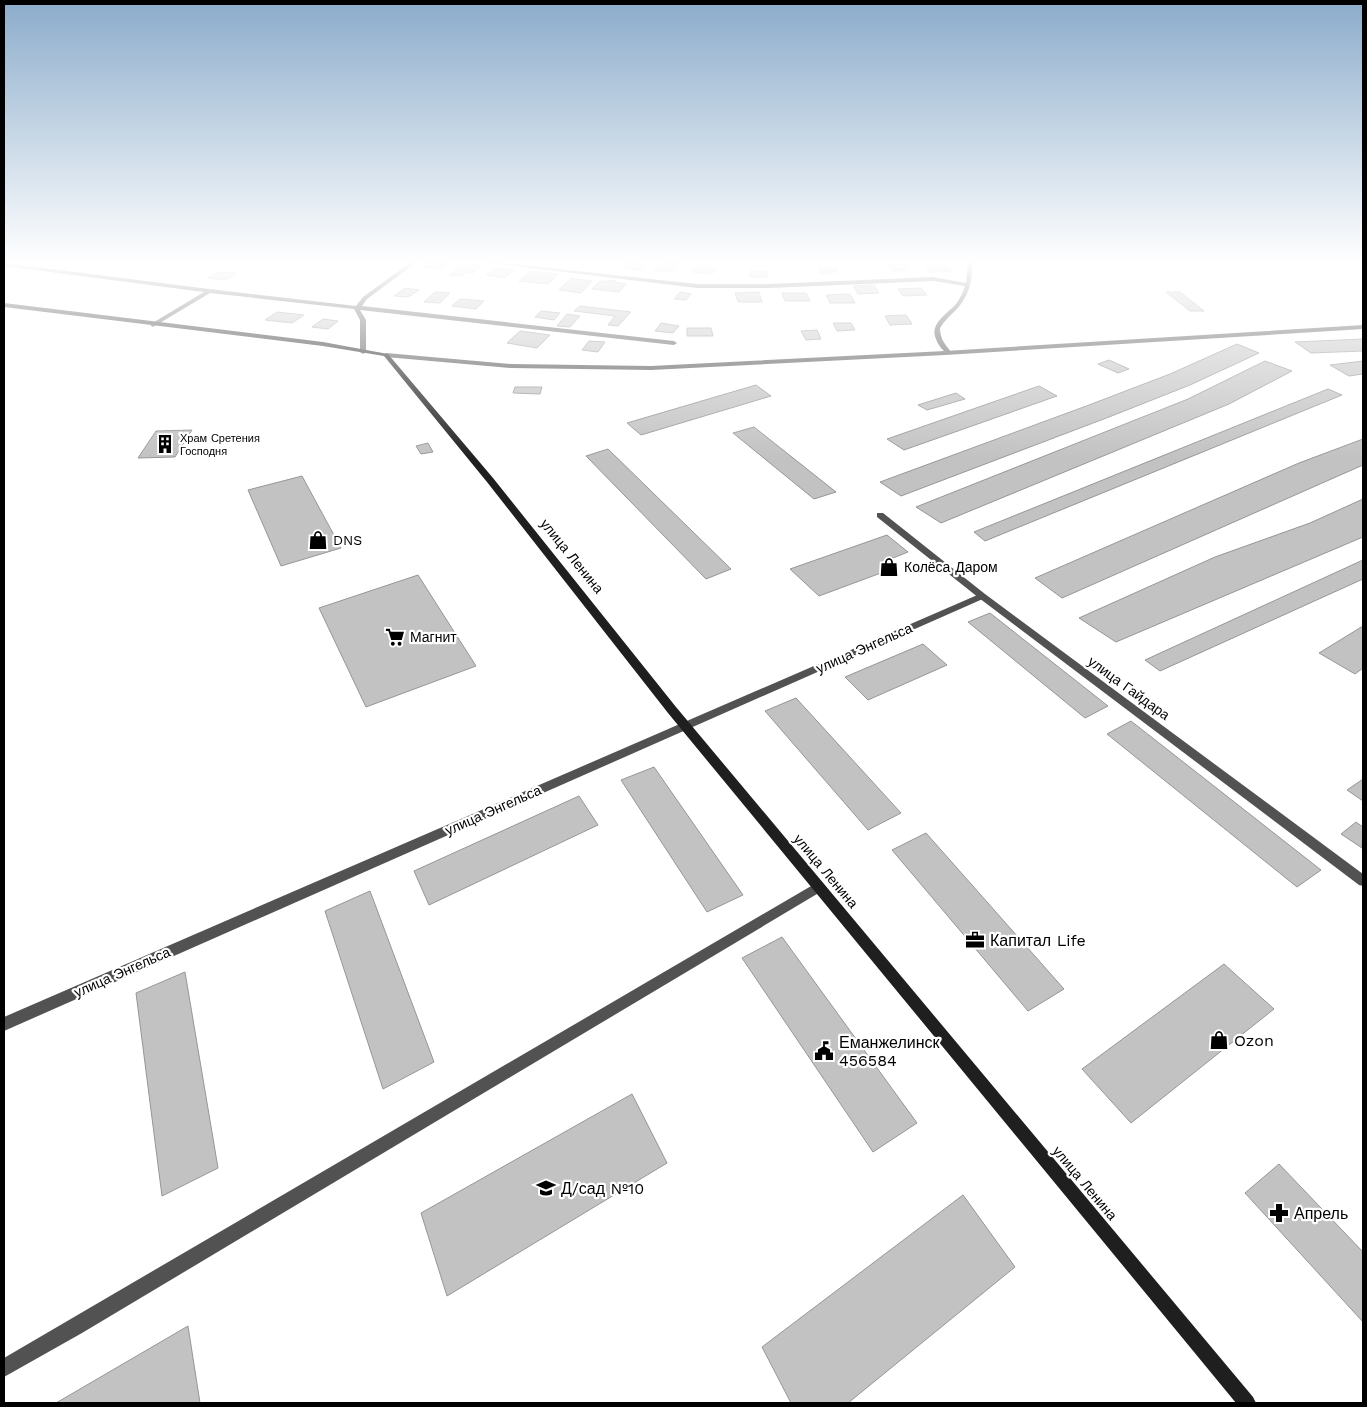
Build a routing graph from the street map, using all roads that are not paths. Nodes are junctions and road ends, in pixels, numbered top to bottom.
1 (177, 328) edge
2 (363, 328) edge
3 (531, 328) edge
4 (937, 328) edge
5 (1352, 328) edge
6 (674, 343) dead end
7 (363, 352) junction
8 (948, 352) junction
9 (386, 355) junction
10 (880, 515) dead end
11 (982, 596) junction
12 (686, 727) junction
13 (1363, 881) edge
14 (818, 888) junction
15 (4, 1024) edge
16 (4, 1368) edge
17 (1246, 1403) edge

1 - 7 main road
2 - 7 street
3 - 6 street
4 - 8 street
5 - 8 street
7 - 9 main road
8 - 9 street
9 - 12 main road, улица Ленина
10 - 11 street, улица Гайдара
11 - 12 street, улица Энгельса
11 - 13 street, улица Гайдара
12 - 14 main road, улица Ленина
12 - 15 street, улица Энгельса
14 - 16 street
14 - 17 main road, улица Ленина

